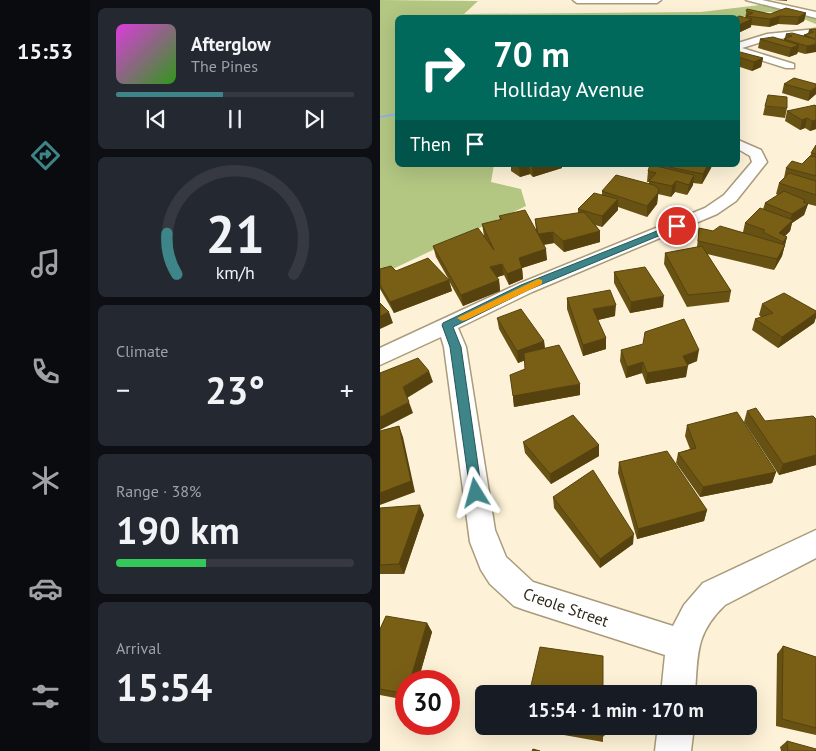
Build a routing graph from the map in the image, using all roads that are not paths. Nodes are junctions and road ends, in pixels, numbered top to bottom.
1 (577, 0) edge
2 (657, 0) edge
3 (750, 0) edge
4 (808, 4) dead end
5 (794, 10) junction
6 (816, 15) edge
7 (816, 32) edge
8 (740, 45) edge
9 (740, 51) edge
10 (790, 66) dead end
11 (768, 144) dead end
12 (744, 147) edge
13 (447, 325) junction
14 (380, 357) edge
15 (816, 543) edge
16 (683, 645) junction
17 (679, 685) edge
18 (675, 735) edge
19 (673, 751) edge

1 - 2 street
3 - 5 street
4 - 5 street
5 - 6 street
7 - 8 street
9 - 10 street
11 - 12 street
12 - 13 street
13 - 14 street
13 - 16 street, Creole Street
15 - 16 street
16 - 17 street
18 - 19 street

